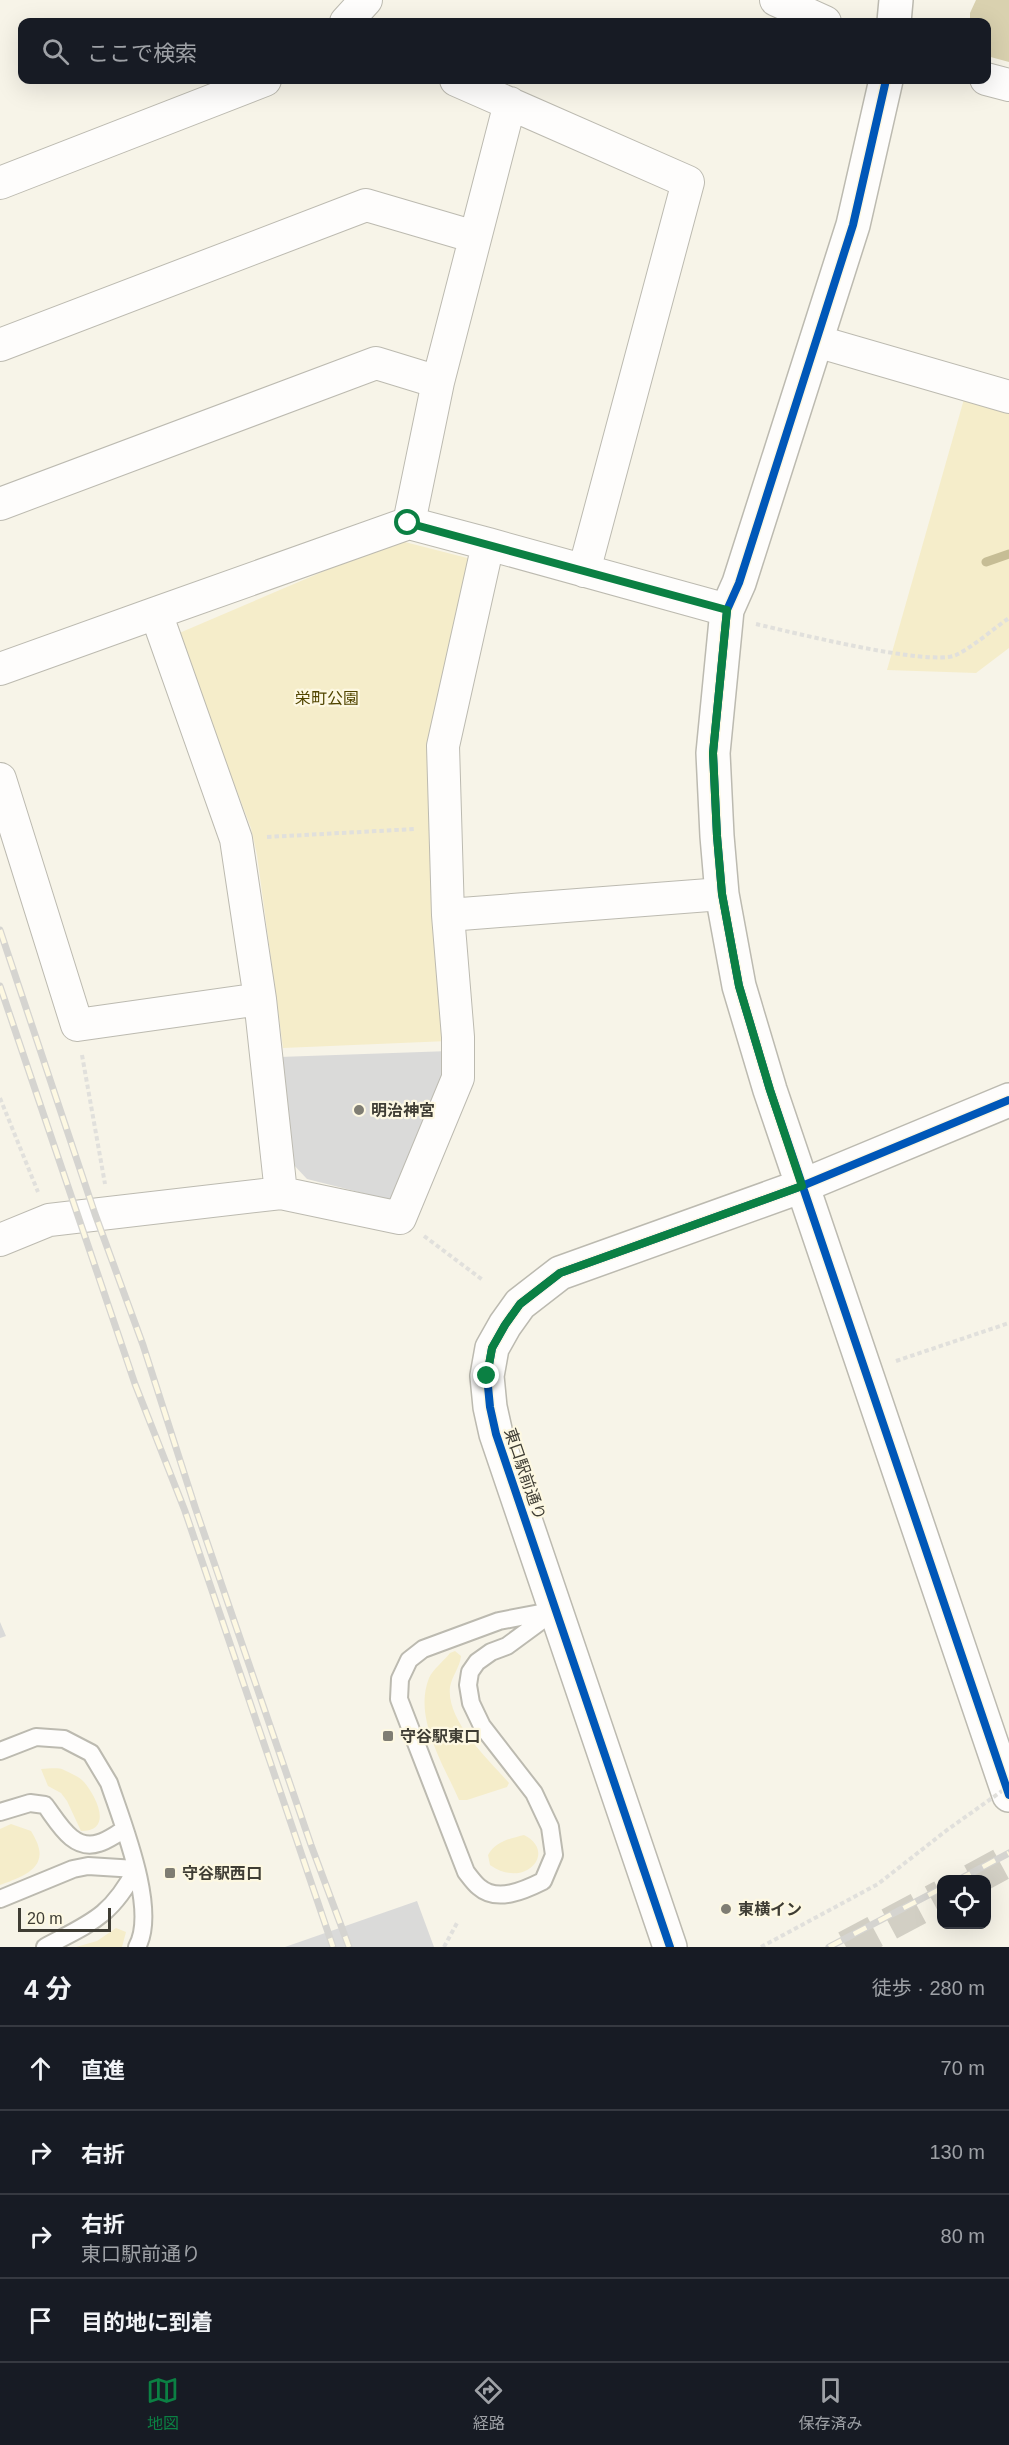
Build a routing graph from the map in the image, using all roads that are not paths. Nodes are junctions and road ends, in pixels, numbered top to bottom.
1 (366, 0) edge
2 (776, 0) edge
3 (896, 0) edge
4 (350, 18) edge
5 (816, 18) edge
6 (894, 18) edge
7 (991, 80) edge
8 (255, 84) edge
9 (465, 84) edge
10 (885, 84) edge
11 (1009, 85) edge
12 (510, 103) junction
13 (0, 183) edge
14 (475, 237) junction
15 (816, 341) junction
16 (0, 345) edge
17 (438, 382) junction
18 (1009, 397) edge
19 (0, 504) edge
20 (408, 523) junction
21 (488, 544) junction
22 (584, 571) junction
23 (156, 614) junction
24 (727, 614) junction
25 (0, 669) edge
26 (0, 779) edge
27 (722, 894) junction
28 (448, 915) junction
29 (260, 999) junction
30 (1009, 1100) edge
31 (802, 1186) junction
32 (281, 1193) junction
33 (0, 1240) edge
34 (556, 1610) junction
35 (0, 1751) edge
36 (1009, 1795) edge
37 (0, 1812) edge
38 (124, 1830) junction
39 (136, 1869) junction
40 (0, 1899) edge
41 (45, 1947) edge
42 (137, 1947) edge
43 (670, 1947) edge

1 - 4 street
2 - 5 street
3 - 6 street
7 - 11 street
8 - 13 street
9 - 12 street
10 - 15 street
12 - 14 street
12 - 22 street
14 - 16 street
14 - 17 street
15 - 18 street
15 - 24 street
17 - 19 street
17 - 20 street
20 - 21 street
20 - 23 street
21 - 22 street
21 - 28 street
22 - 24 street
23 - 25 street
23 - 29 street
24 - 27 street
26 - 29 street
27 - 28 street
27 - 31 street
28 - 32 street
29 - 32 street
30 - 31 street, 東口駅前通り
31 - 34 street, 東口駅前通り
31 - 36 street
32 - 33 street
34 - 34 lane
34 - 43 street, 東口駅前通り
35 - 38 lane
37 - 38 lane
38 - 39 lane
39 - 40 lane
39 - 41 lane
39 - 42 lane

